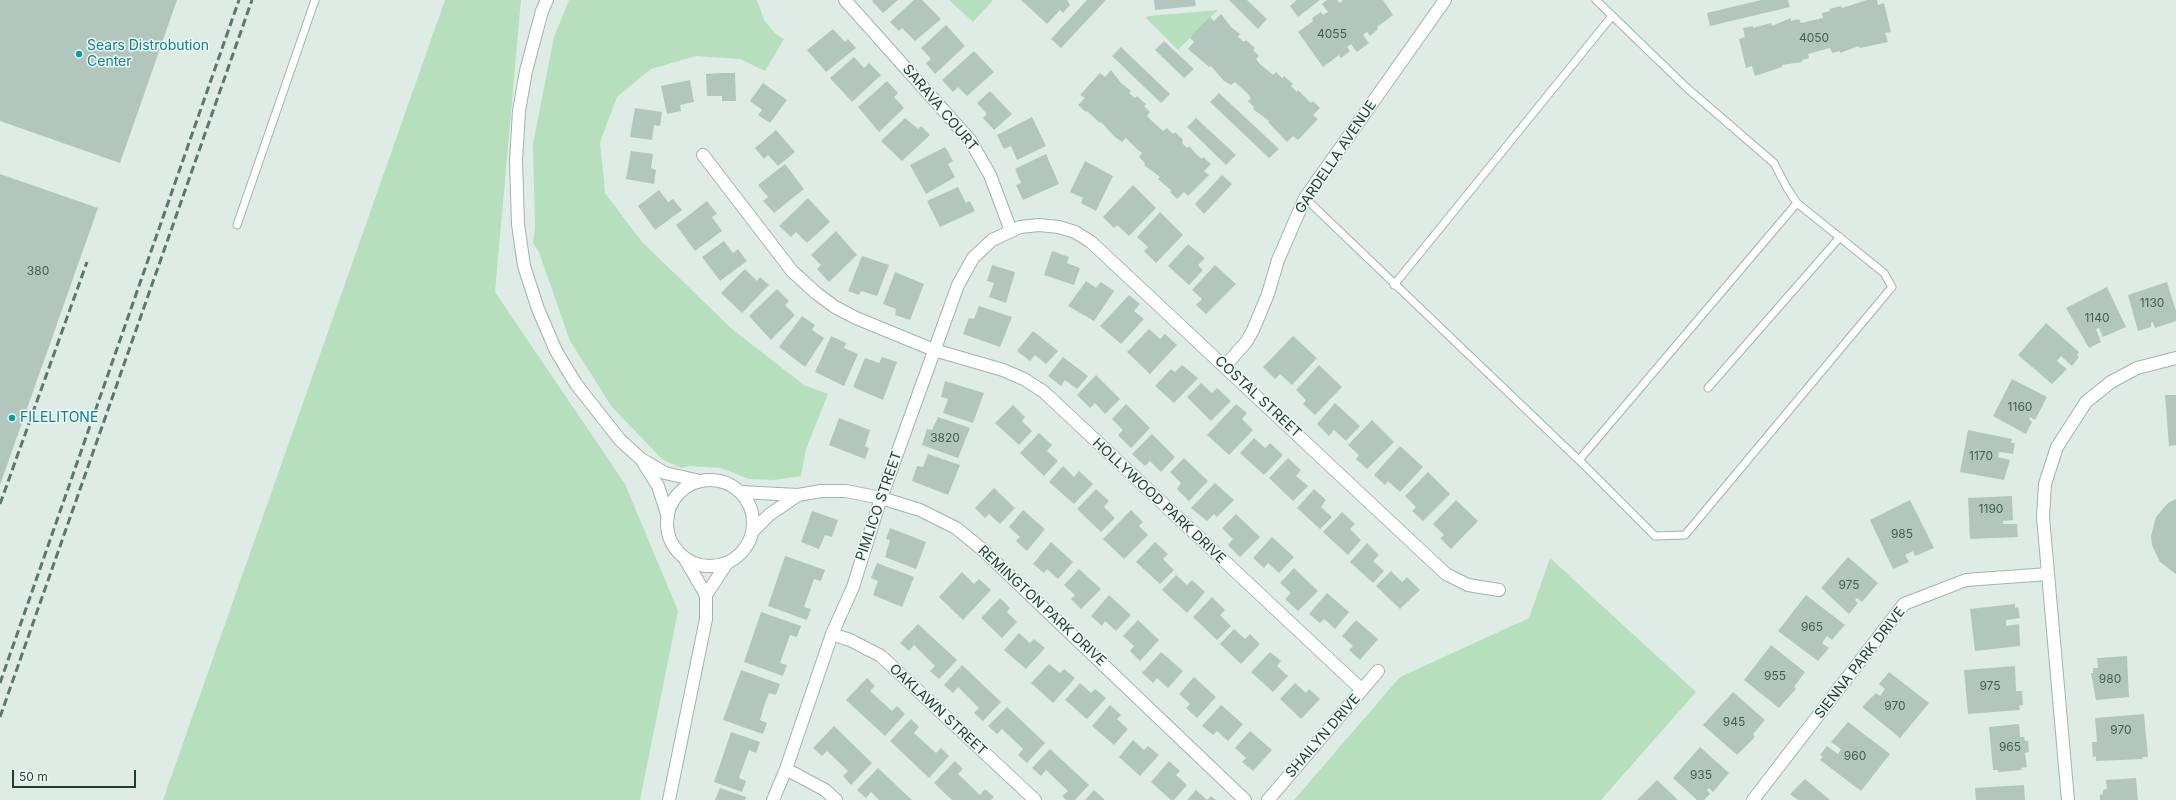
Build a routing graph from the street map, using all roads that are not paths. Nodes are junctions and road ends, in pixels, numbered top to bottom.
1 (315, 0) edge
2 (548, 0) edge
3 (845, 0) edge
4 (1445, 0) edge
5 (1596, 0) edge
6 (1612, 16) junction
7 (703, 155) dead end
8 (1305, 198) junction
9 (1797, 203) junction
10 (237, 225) dead end
11 (1011, 231) junction
12 (1840, 238) junction
13 (1394, 285) junction
14 (934, 350) junction
15 (2176, 358) edge
16 (1225, 366) junction
17 (1708, 388) dead end
18 (641, 459) junction
19 (1579, 460) junction
20 (700, 481) junction
21 (740, 492) junction
22 (798, 495) junction
23 (881, 498) junction
24 (668, 517) junction
25 (752, 531) junction
26 (685, 559) junction
27 (727, 563) junction
28 (2048, 574) junction
29 (1499, 590) dead end
30 (706, 595) junction
31 (832, 634) junction
32 (1378, 671) dead end
33 (1362, 690) junction
34 (786, 769) junction
35 (669, 800) edge
36 (774, 800) edge
37 (836, 800) edge
38 (1035, 800) edge
39 (1246, 800) edge
40 (1268, 800) edge
41 (1753, 800) edge
42 (2068, 800) edge

1 - 10 lane
2 - 18 street
3 - 11 street, SARAVA COURT
4 - 8 street, GARDELLA AVENUE
5 - 6 lane
6 - 9 lane
6 - 13 lane
7 - 14 street, HOLLYWOOD PARK DRIVE
8 - 13 lane
8 - 16 street, GARDELLA AVENUE
9 - 12 lane
9 - 19 lane
11 - 14 street, PIMLICO STREET
11 - 16 street, COSTAL STREET
12 - 17 lane
12 - 19 lane
13 - 19 lane
14 - 23 street, PIMLICO STREET
14 - 33 street, HOLLYWOOD PARK DRIVE
15 - 28 street
16 - 29 street, COSTAL STREET
18 - 20 street
18 - 24 street
20 - 21 street
20 - 24 street
21 - 22 street, REMINGTON PARK DRIVE
21 - 25 street
22 - 23 street, REMINGTON PARK DRIVE
22 - 25 street, REMINGTON PARK DRIVE
23 - 31 street, PIMLICO STREET
23 - 39 street, REMINGTON PARK DRIVE
24 - 26 street
25 - 27 street
26 - 27 street
26 - 30 street
27 - 30 street
28 - 41 street, SIENNA PARK DRIVE
28 - 42 street
30 - 35 street
31 - 34 street, PIMLICO STREET
31 - 38 street, OAKLAWN STREET
32 - 33 street, SHAILYN DRIVE
33 - 40 street, SHAILYN DRIVE
34 - 36 street, PIMLICO STREET
34 - 37 street

